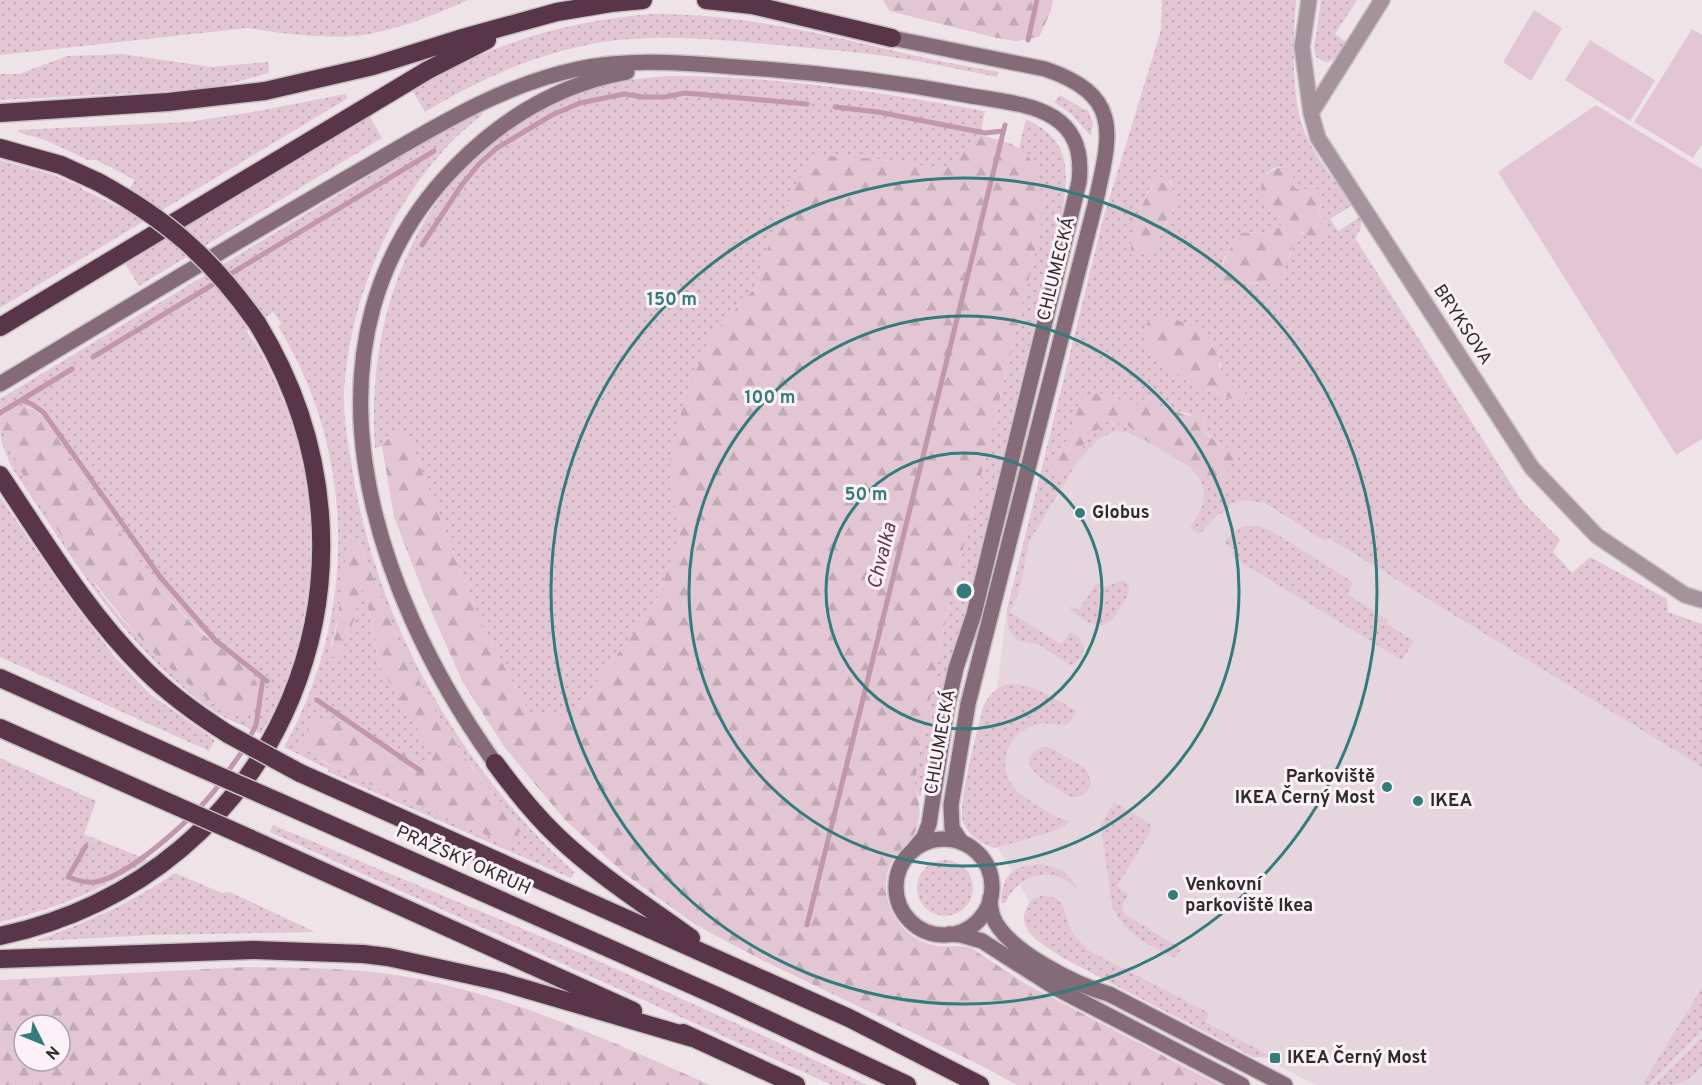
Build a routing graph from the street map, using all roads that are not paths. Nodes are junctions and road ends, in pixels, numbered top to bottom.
1 (643, 0) edge
2 (706, 0) edge
3 (1309, 0) edge
4 (1382, 0) edge
5 (556, 12) junction
6 (892, 38) joint
7 (708, 65) junction
8 (1311, 113) junction
9 (0, 114) edge
10 (0, 148) edge
11 (0, 327) edge
12 (0, 384) edge
13 (0, 475) edge
14 (1702, 600) edge
15 (0, 678) edge
16 (0, 728) edge
17 (495, 763) joint
18 (962, 843) junction
19 (914, 849) junction
20 (990, 898) junction
21 (949, 934) junction
22 (0, 936) edge
23 (0, 959) edge
24 (722, 960) junction
25 (693, 1038) junction
26 (796, 1085) edge
27 (907, 1085) edge
28 (981, 1085) edge
29 (1242, 1085) edge
30 (1285, 1085) edge

1 - 5 highway
2 - 6 highway, CHLUMECKÁ
3 - 8 street, BRYKSOVA
4 - 8 street
5 - 9 highway
5 - 11 highway
6 - 18 main road, CHLUMECKÁ
7 - 12 main road
7 - 17 main road
7 - 19 main road, CHLUMECKÁ
8 - 14 street, BRYKSOVA
10 - 22 highway, bridge
13 - 24 highway, bridge
15 - 27 highway, PRAŽSKÝ OKRUH, bridge
16 - 25 highway, bridge
17 - 24 highway
18 - 19 main road
18 - 20 main road
19 - 21 main road
20 - 21 main road
20 - 30 main road
21 - 29 main road
23 - 25 highway
24 - 28 highway
25 - 26 highway

